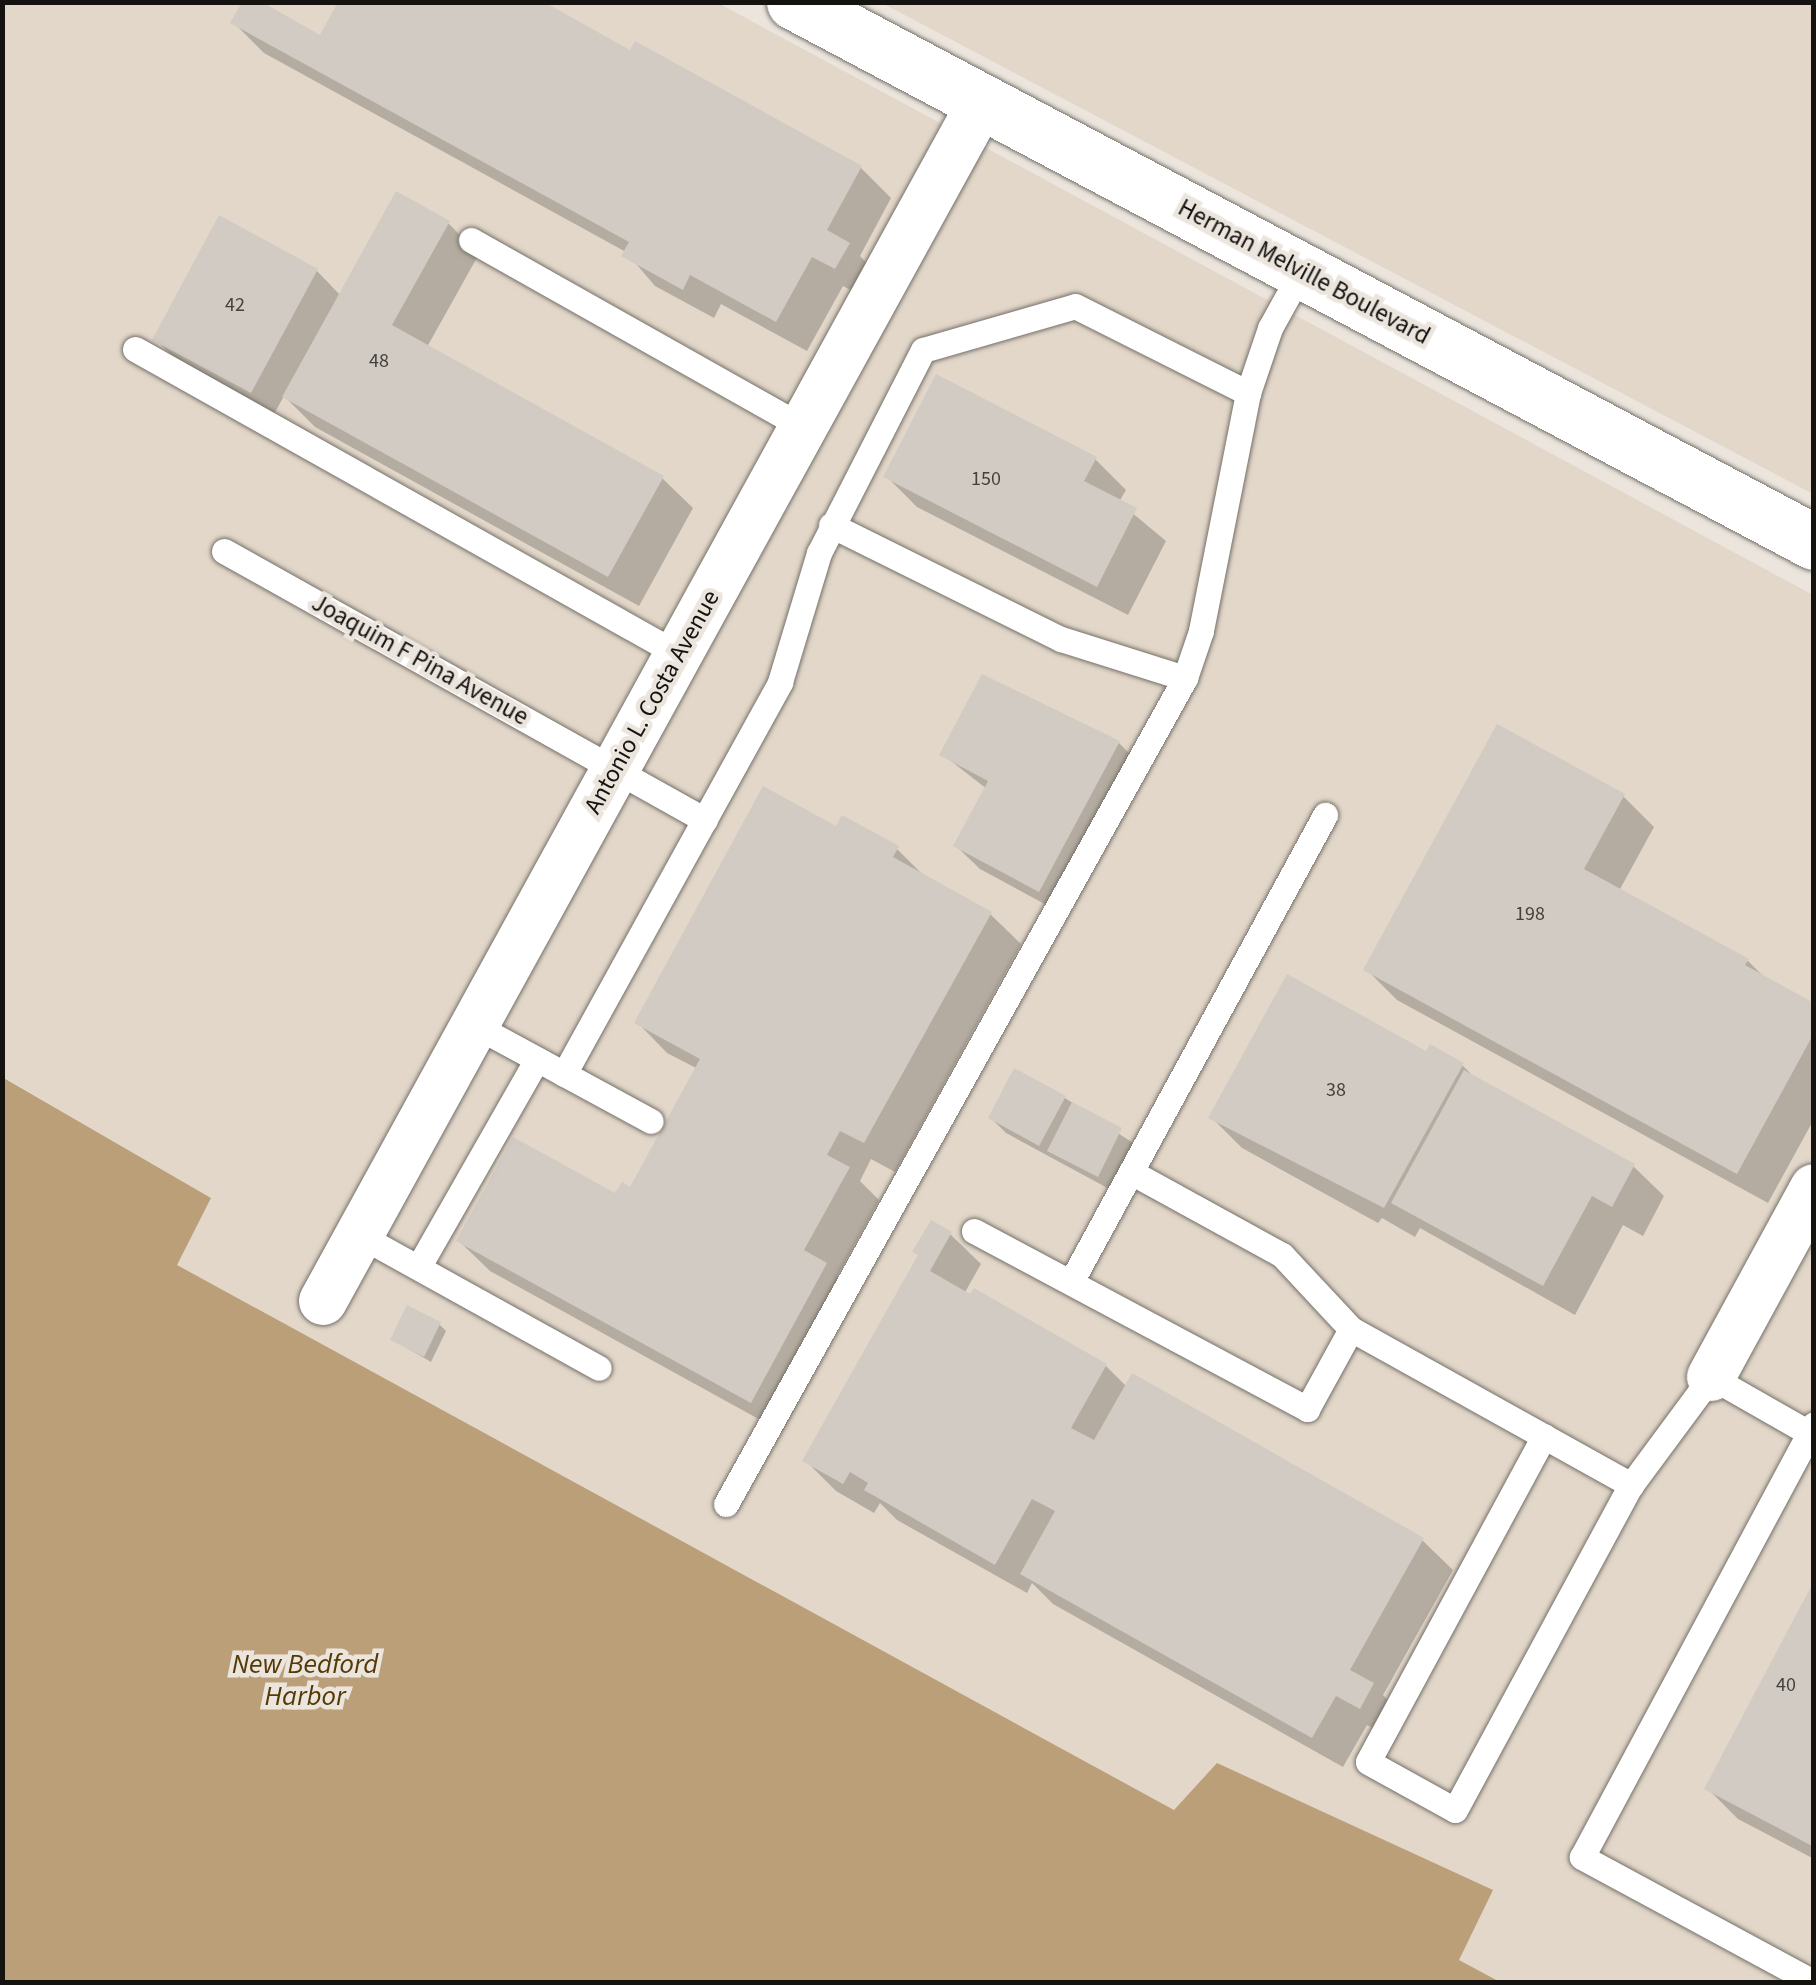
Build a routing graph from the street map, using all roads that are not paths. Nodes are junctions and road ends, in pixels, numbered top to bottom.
1 (794, 2) edge
2 (982, 102) junction
3 (472, 240) dead end
4 (1302, 270) junction
5 (135, 349) dead end
6 (1248, 392) junction
7 (803, 427) junction
8 (831, 525) junction
9 (1814, 542) edge
10 (224, 551) dead end
11 (678, 654) junction
12 (1185, 678) junction
13 (616, 769) junction
14 (1325, 814) dead end
15 (705, 820) junction
16 (474, 1026) junction
17 (538, 1060) junction
18 (564, 1074) junction
19 (651, 1121) dead end
20 (1131, 1172) junction
21 (1814, 1188) edge
22 (974, 1230) dead end
23 (360, 1234) junction
24 (419, 1266) junction
25 (1071, 1282) junction
26 (322, 1301) dead end
27 (1351, 1328) junction
28 (599, 1368) dead end
29 (1711, 1377) junction
30 (1811, 1428) edge
31 (1544, 1436) junction
32 (1630, 1485) junction
33 (726, 1504) dead end
34 (1813, 1982) edge

1 - 2 street, Herman Melville Boulevard
2 - 4 street, Herman Melville Boulevard
2 - 7 street, Antonio L. Costa Avenue
3 - 7 lane
4 - 6 lane
4 - 9 street, Herman Melville Boulevard
5 - 11 lane
6 - 8 lane
6 - 12 lane
7 - 11 street, Antonio L. Costa Avenue
8 - 12 lane
8 - 15 lane
10 - 13 lane, Joaquim F Pina Avenue
11 - 13 street, Antonio L. Costa Avenue
12 - 33 lane
13 - 15 lane, Joaquim F Pina Avenue
13 - 16 street, Antonio L. Costa Avenue
14 - 20 lane
15 - 18 lane
16 - 17 lane
16 - 23 street, Antonio L. Costa Avenue
17 - 18 lane
17 - 24 lane
18 - 19 lane
20 - 25 lane
20 - 27 lane
21 - 29 street
22 - 25 lane
23 - 24 lane
23 - 26 street, Antonio L. Costa Avenue
24 - 28 lane
25 - 27 lane
27 - 31 lane
29 - 30 lane
29 - 32 lane
30 - 34 lane
31 - 32 lane
31 - 32 lane

